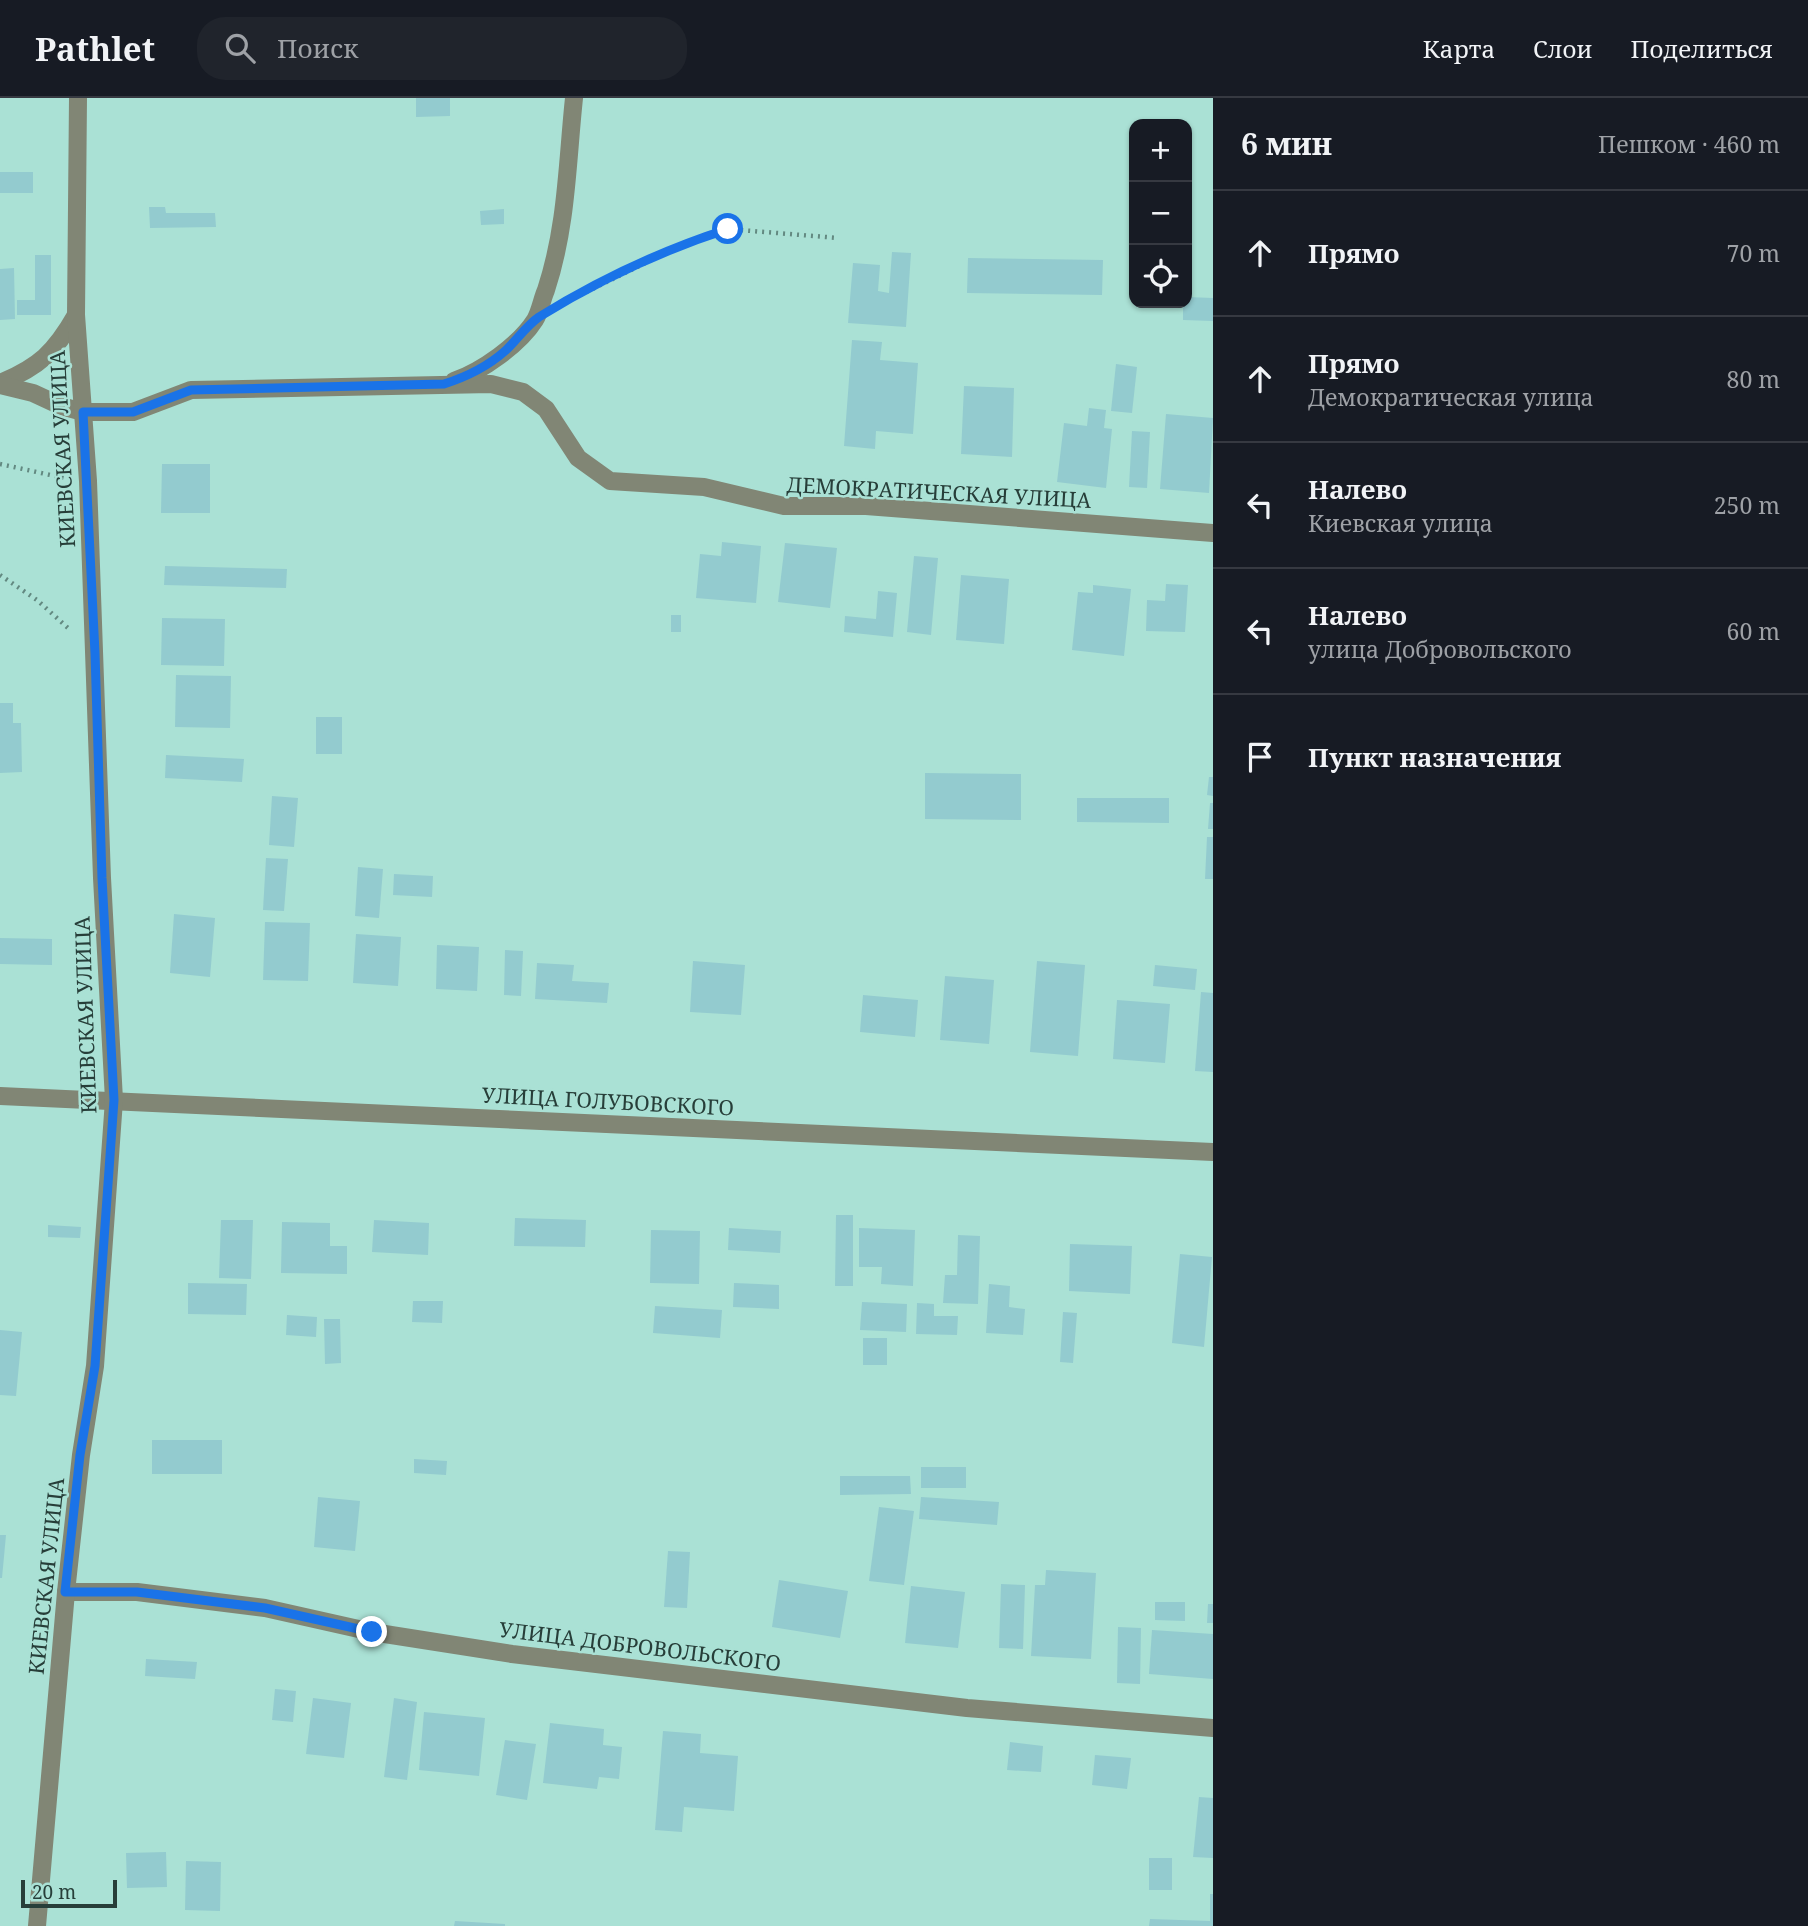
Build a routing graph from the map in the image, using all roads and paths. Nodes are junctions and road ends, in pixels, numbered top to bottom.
1 (78, 98) edge
2 (574, 98) edge
3 (838, 238) dead end
4 (76, 315) junction
5 (536, 319) junction
6 (0, 384) edge
7 (444, 384) junction
8 (83, 412) junction
9 (0, 464) edge
10 (88, 481) junction
11 (1213, 533) edge
12 (0, 575) edge
13 (95, 653) junction
14 (0, 1096) edge
15 (114, 1100) junction
16 (1213, 1152) edge
17 (65, 1592) junction
18 (1213, 1728) edge
19 (37, 1926) edge

1 - 4 street, КИЕВСКАЯ УЛИЦА
2 - 5 street
3 - 5 path
4 - 6 street
4 - 8 street, КИЕВСКАЯ УЛИЦА
5 - 7 street
6 - 8 street, ДЕМОКРАТИЧЕСКАЯ УЛИЦА
7 - 8 street, ДЕМОКРАТИЧЕСКАЯ УЛИЦА
7 - 11 street, ДЕМОКРАТИЧЕСКАЯ УЛИЦА
8 - 10 street, КИЕВСКАЯ УЛИЦА
9 - 10 path
10 - 13 street, КИЕВСКАЯ УЛИЦА
12 - 13 path
13 - 15 street, КИЕВСКАЯ УЛИЦА
14 - 15 street, УЛИЦА ГОЛУБОВСКОГО
15 - 16 street, УЛИЦА ГОЛУБОВСКОГО
15 - 17 street, КИЕВСКАЯ УЛИЦА
17 - 18 street, УЛИЦА ДОБРОВОЛЬСКОГО
17 - 19 street, КИЕВСКАЯ УЛИЦА

